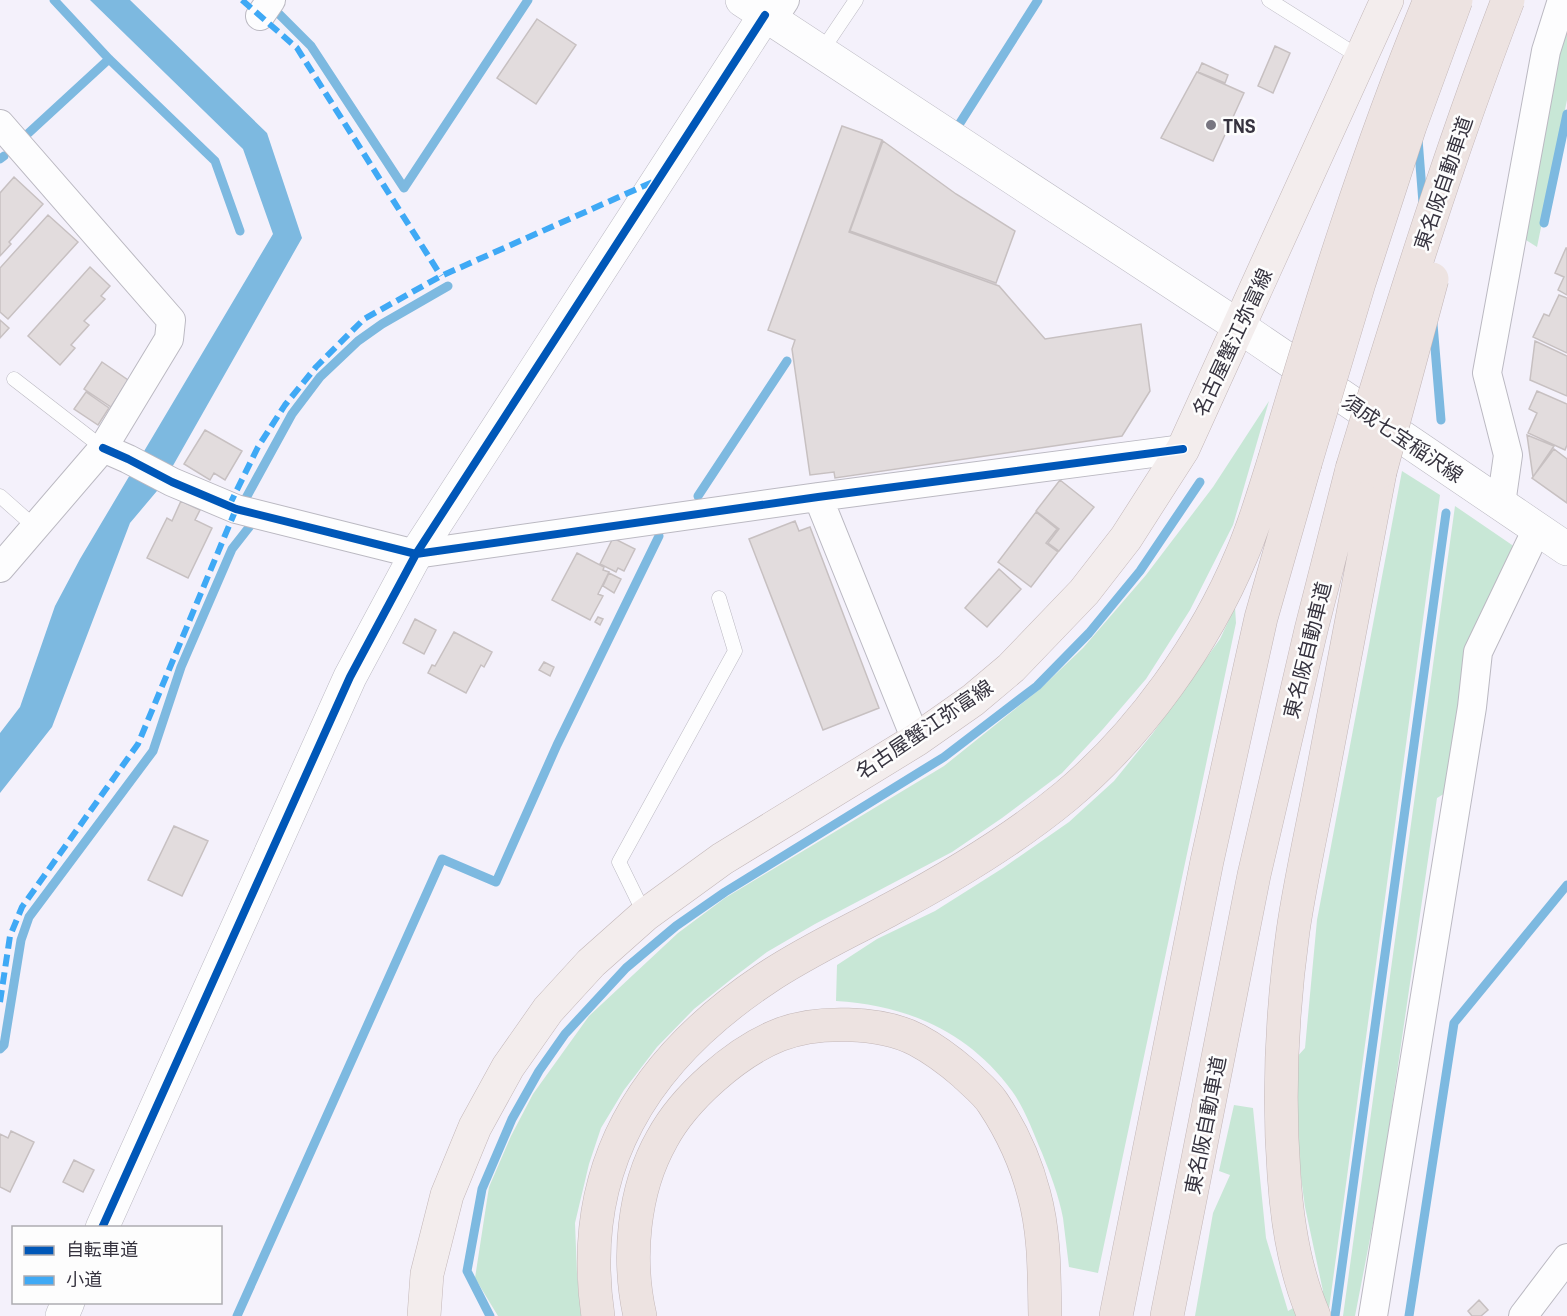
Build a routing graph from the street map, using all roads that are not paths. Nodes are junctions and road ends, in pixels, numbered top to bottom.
1 (856, 0) edge
2 (1269, 0) edge
3 (1387, 0) edge
4 (1430, 0) edge
5 (1456, 0) edge
6 (1562, 0) edge
7 (1508, 1) edge
8 (766, 9) edge
9 (821, 52) junction
10 (1362, 59) junction
11 (0, 124) edge
12 (1239, 327) junction
13 (14, 379) dead end
14 (1183, 449) junction
15 (116, 454) junction
16 (1289, 463) junction
17 (1366, 471) junction
18 (0, 496) edge
19 (818, 496) junction
20 (1501, 504) junction
21 (35, 527) junction
22 (1537, 529) junction
23 (1567, 549) edge
24 (416, 554) junction
25 (0, 568) edge
26 (719, 598) dead end
27 (916, 740) junction
28 (645, 915) junction
29 (102, 1226) edge
30 (1567, 1258) edge
31 (1311, 1310) edge
32 (424, 1316) edge
33 (598, 1316) edge
34 (640, 1316) edge
35 (1045, 1316) edge
36 (1116, 1316) edge
37 (1167, 1316) edge
38 (1373, 1316) edge
39 (1523, 1316) edge

1 - 9 lane
2 - 10 lane
3 - 10 main road, 名古屋蟹江弥富線
4 - 16 highway, bridge
5 - 16 highway, bridge
6 - 20 street
7 - 17 highway, bridge
8 - 9 street, 須成七宝稲沢線
8 - 24 street
9 - 12 street, 須成七宝稲沢線
10 - 12 main road, 名古屋蟹江弥富線
11 - 15 street
12 - 14 main road, 名古屋蟹江弥富線
12 - 20 street, 須成七宝稲沢線
13 - 15 lane
14 - 19 street
14 - 27 main road, 名古屋蟹江弥富線
15 - 21 street
15 - 24 street
16 - 33 highway
16 - 36 highway
17 - 31 highway
17 - 37 highway, 東名阪自動車道
18 - 21 lane
19 - 24 street
19 - 27 street
20 - 22 street, 須成七宝稲沢線
21 - 25 street
22 - 23 street, 須成七宝稲沢線
22 - 38 street
24 - 29 street
26 - 28 lane
27 - 28 main road, 名古屋蟹江弥富線
28 - 32 main road, 名古屋蟹江弥富線
30 - 39 street
34 - 35 highway

